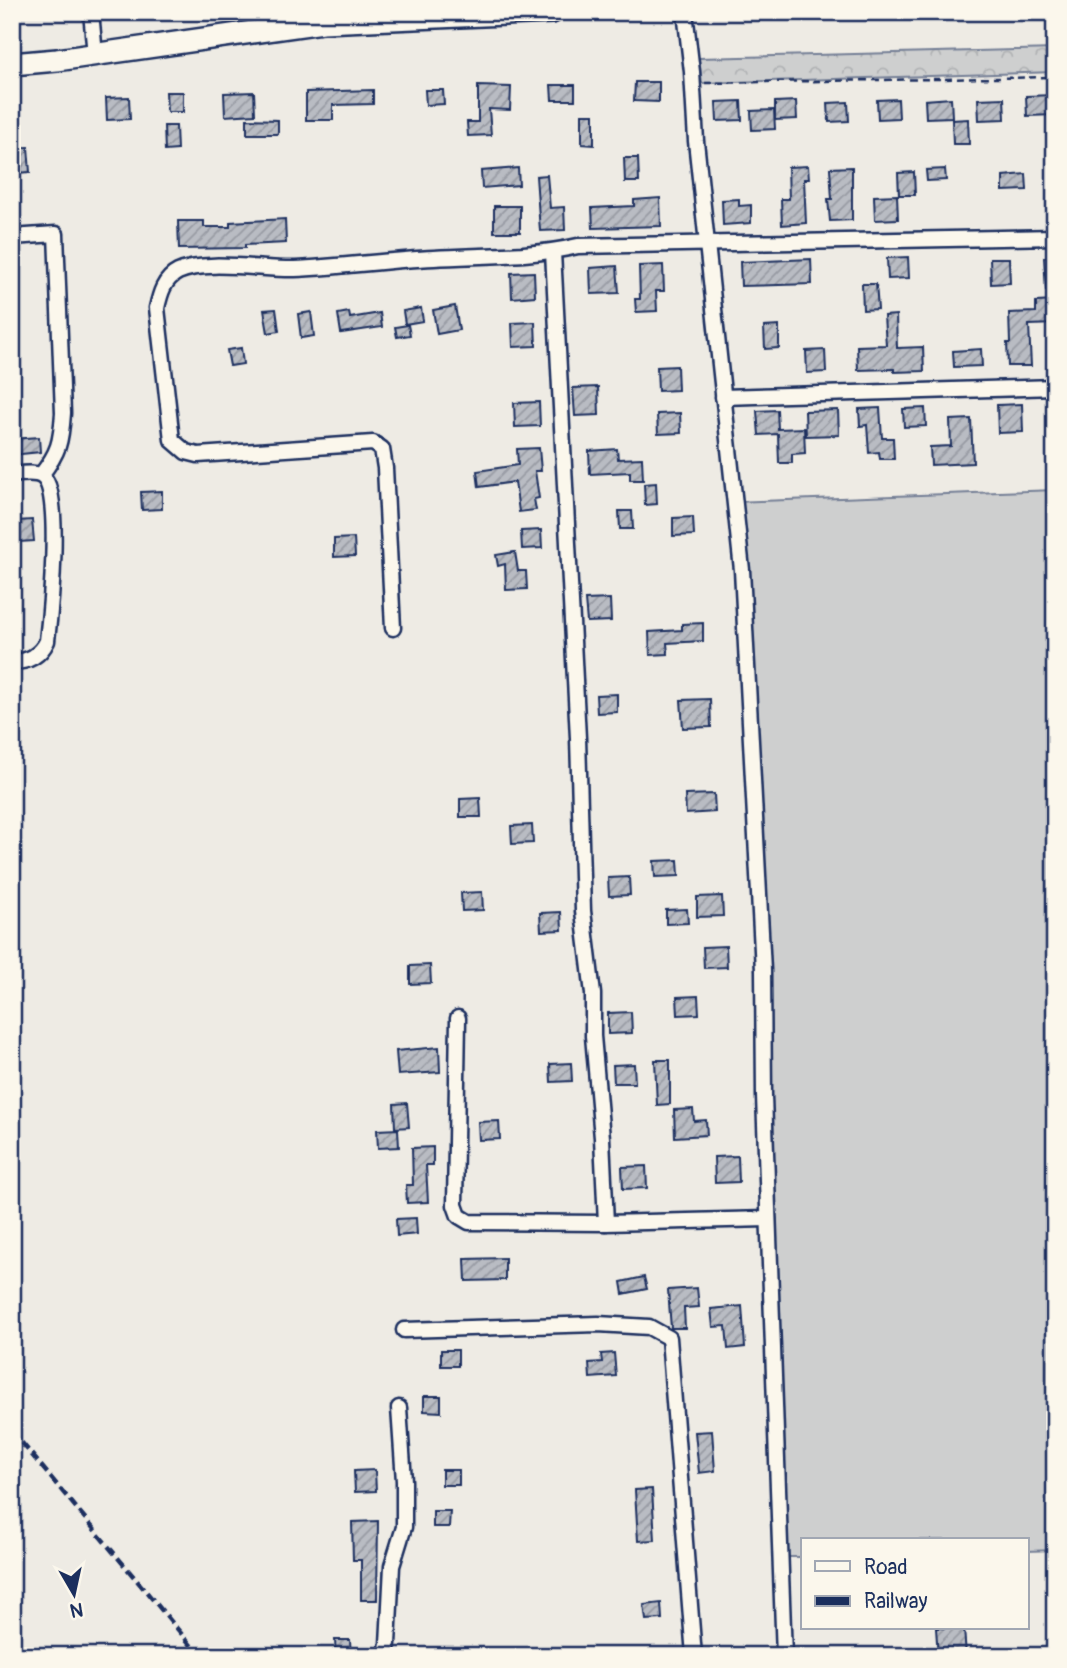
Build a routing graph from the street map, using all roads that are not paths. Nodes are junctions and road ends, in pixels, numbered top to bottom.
1 (91, 12) edge
2 (552, 12) edge
3 (685, 12) edge
4 (321, 17) edge
5 (95, 55) junction
6 (12, 64) edge
7 (12, 237) edge
8 (1055, 237) edge
9 (707, 245) junction
10 (553, 252) junction
11 (1055, 387) edge
12 (723, 397) junction
13 (12, 475) edge
14 (41, 475) junction
15 (393, 628) dead end
16 (12, 662) edge
17 (458, 1018) dead end
18 (768, 1219) junction
19 (606, 1223) junction
20 (404, 1330) dead end
21 (400, 1408) dead end
22 (386, 1656) edge
23 (694, 1656) edge
24 (784, 1656) edge

1 - 5 street
2 - 4 street
3 - 9 street
4 - 5 street
5 - 6 street
7 - 14 street
8 - 9 street
9 - 10 street
9 - 12 street
10 - 15 street
10 - 19 street
11 - 12 street
12 - 18 street
13 - 14 street
14 - 16 street
17 - 19 street
18 - 19 street
18 - 24 street
20 - 23 street
21 - 22 street

